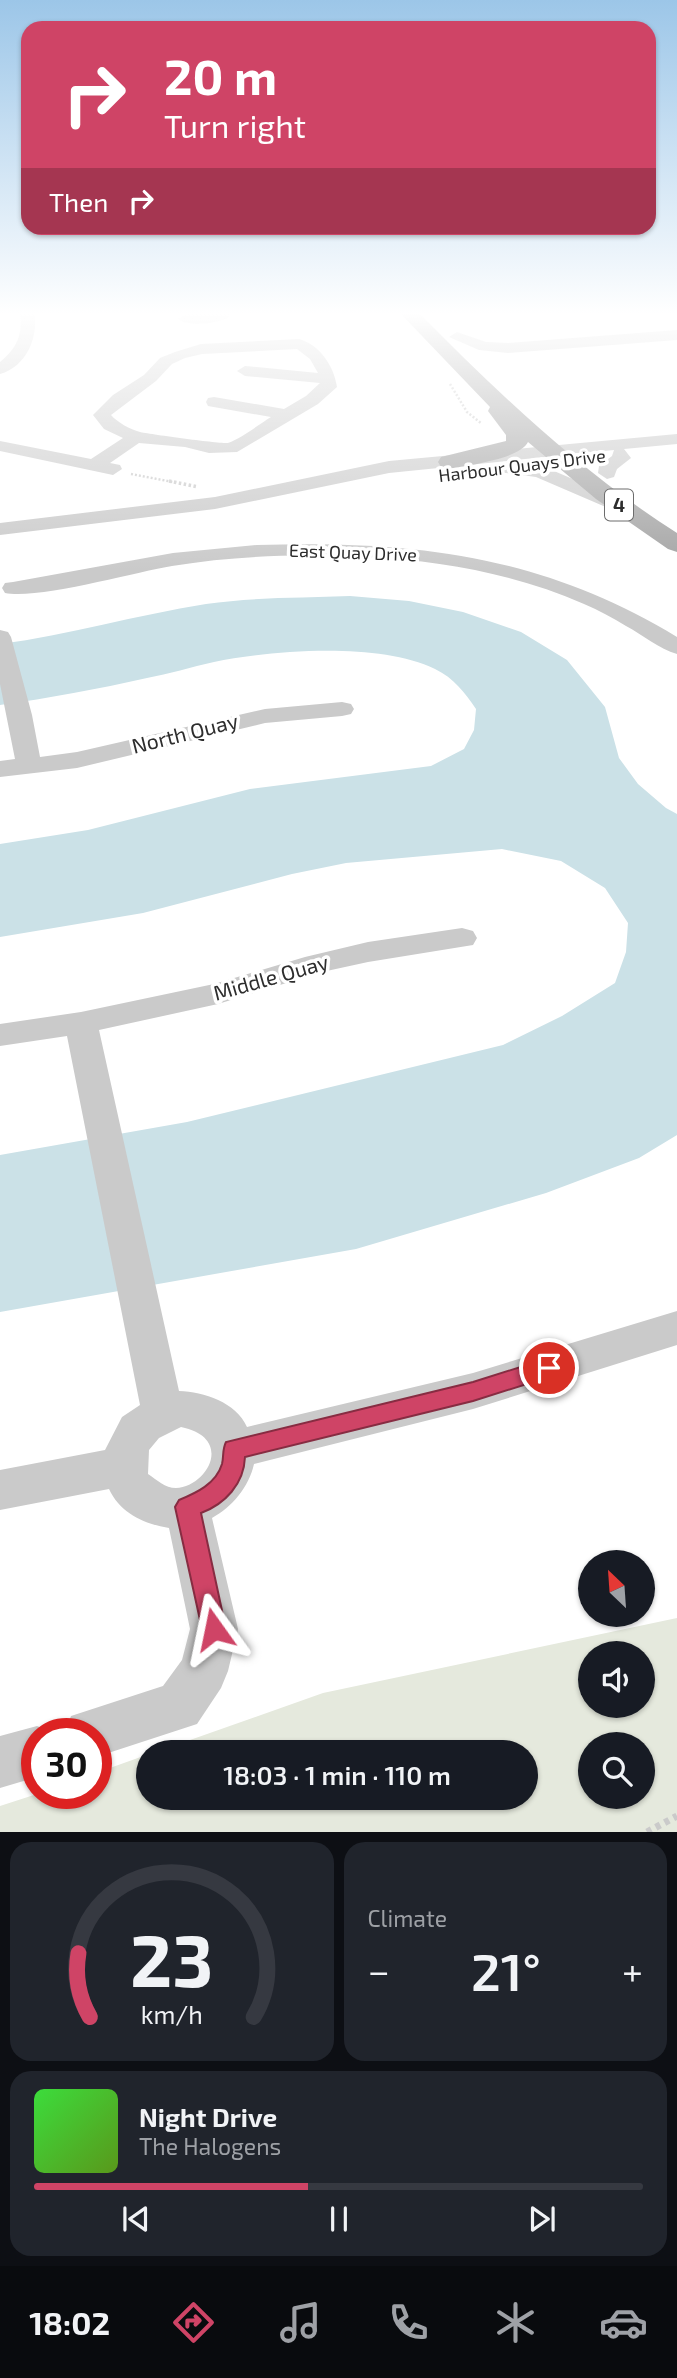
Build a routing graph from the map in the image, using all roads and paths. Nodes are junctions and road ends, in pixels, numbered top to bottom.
1 (119, 398) edge
2 (312, 398) edge
3 (488, 398) edge
4 (495, 398) edge
5 (517, 398) edge
6 (214, 402) dead end
7 (287, 415) junction
8 (136, 437) junction
9 (677, 439) edge
10 (0, 446) edge
11 (620, 449) junction
12 (570, 455) junction
13 (449, 462) junction
14 (96, 464) junction
15 (504, 468) junction
16 (117, 470) joint
17 (607, 474) junction
18 (200, 488) dead end
19 (622, 507) junction
20 (677, 523) edge
21 (0, 529) edge
22 (41, 535) junction
23 (0, 540) edge
24 (677, 544) edge
25 (0, 548) edge
26 (4, 590) edge
27 (0, 637) edge
28 (677, 647) edge
29 (342, 709) dead end
30 (29, 766) junction
31 (0, 769) edge
32 (462, 938) dead end
33 (81, 1023) junction
34 (0, 1035) edge
35 (677, 1328) edge
36 (163, 1413) junction
37 (234, 1449) junction
38 (124, 1466) junction
39 (0, 1490) edge
40 (187, 1507) junction
41 (112, 1727) edge
42 (21, 1756) edge
43 (0, 1762) edge
44 (677, 1816) edge
45 (647, 1832) edge

1 - 8 street
2 - 7 street
3 - 13 main road
4 - 12 main road, 4
5 - 12 main road, 4
6 - 7 street
7 - 8 street
8 - 14 street
9 - 11 street, Harbour Quays Drive
10 - 14 street
11 - 12 street, Harbour Quays Drive
11 - 17 street
12 - 13 street, Harbour Quays Drive
12 - 15 street, Harbour Quays Drive
12 - 17 main road, 4
12 - 19 main road, 4
13 - 21 street, Harbour Quays Drive
14 - 16 street
15 - 19 street
15 - 22 street, Harbour Quays Drive
16 - 18 path
17 - 20 main road, 4
19 - 24 main road, 4
22 - 23 street, Harbour Quays Drive
22 - 25 street
26 - 28 street, East Quay Drive
27 - 30 street
29 - 30 street, North Quay
30 - 31 street, North Quay
32 - 33 street, Middle Quay
33 - 34 street, Middle Quay
33 - 36 street
35 - 37 street
36 - 37 street
36 - 38 street
37 - 40 street
38 - 39 street
38 - 40 street
40 - 41 street
42 - 43 street
44 - 45 path

